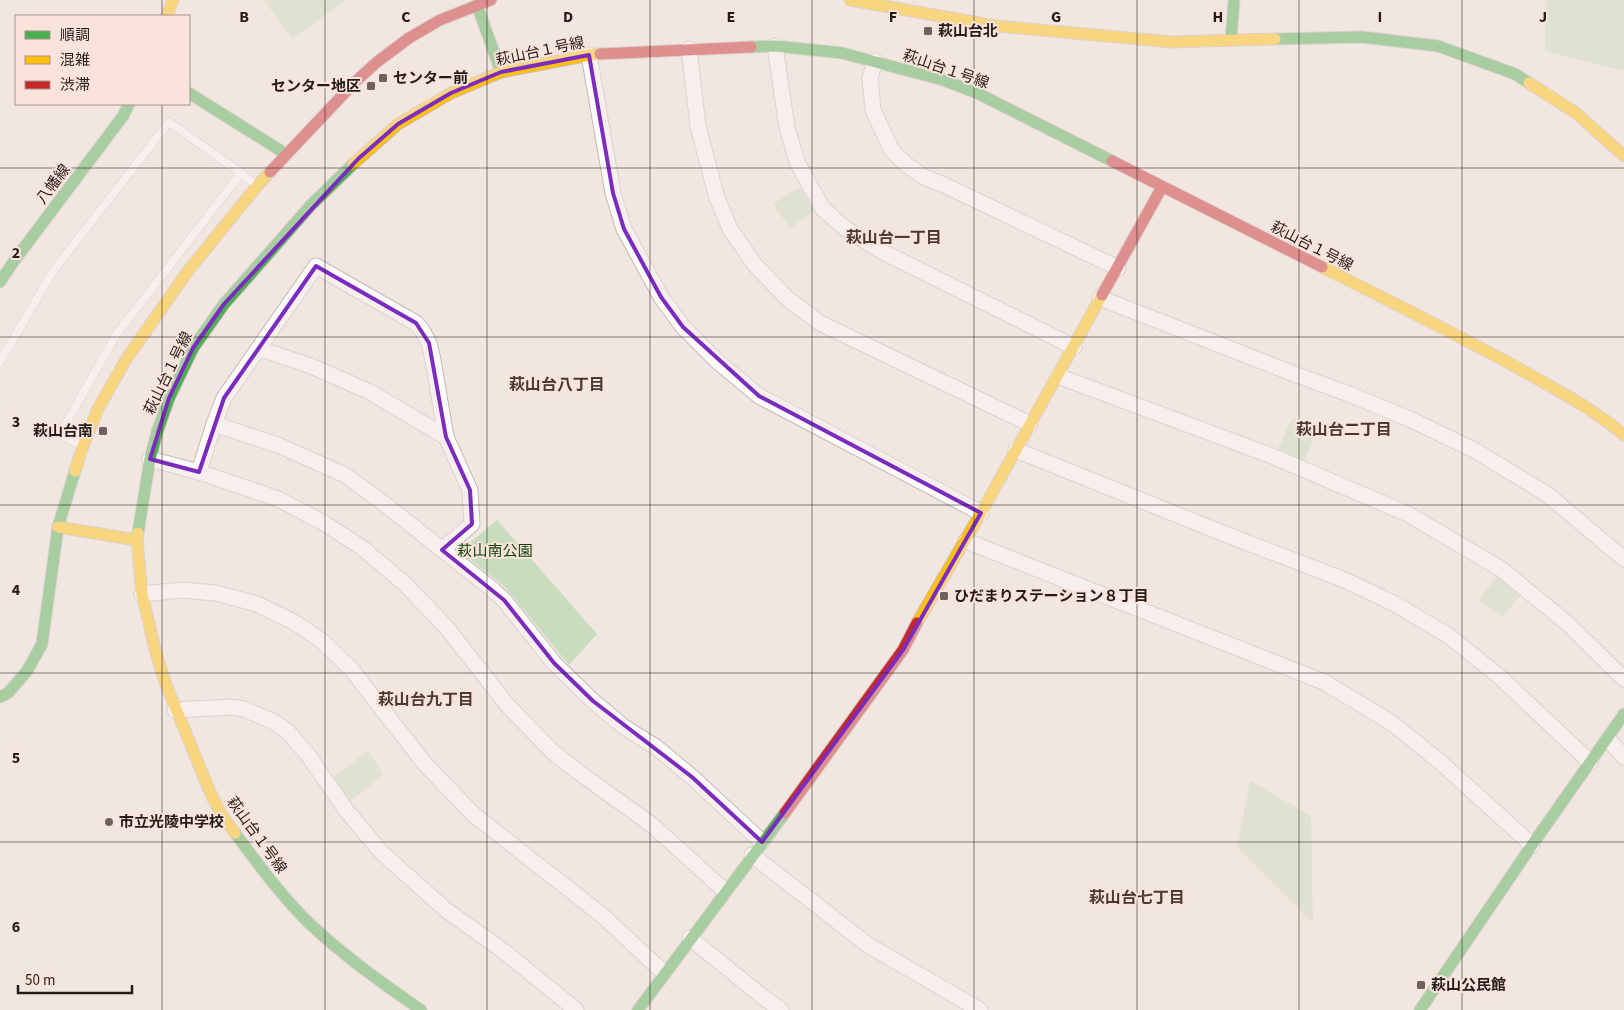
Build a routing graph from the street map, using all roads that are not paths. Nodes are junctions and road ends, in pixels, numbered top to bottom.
1 (172, 0) edge
2 (490, 0) edge
3 (850, 0) edge
4 (1234, 0) edge
5 (477, 5) junction
6 (167, 15) edge
7 (1231, 40) junction
8 (775, 46) junction
9 (689, 49) junction
10 (588, 55) junction
11 (874, 61) junction
12 (501, 72) junction
13 (190, 94) edge
14 (128, 105) edge
15 (286, 154) junction
16 (1624, 156) edge
17 (241, 173) junction
18 (256, 186) junction
19 (1162, 187) junction
20 (1118, 268) junction
21 (0, 282) edge
22 (1100, 298) junction
23 (1074, 347) junction
24 (260, 349) junction
25 (0, 362) edge
26 (1058, 376) junction
27 (214, 424) junction
28 (1030, 424) junction
29 (1624, 434) edge
30 (446, 437) junction
31 (83, 446) junction
32 (1016, 450) junction
33 (150, 459) junction
34 (199, 472) junction
35 (982, 514) junction
36 (58, 527) junction
37 (137, 540) junction
38 (966, 541) junction
39 (442, 550) junction
40 (1624, 559) edge
41 (142, 594) junction
42 (1624, 679) edge
43 (0, 697) edge
44 (176, 710) junction
45 (1624, 714) edge
46 (1608, 739) junction
47 (1624, 757) edge
48 (1590, 762) junction
49 (762, 842) junction
50 (1532, 845) junction
51 (752, 854) junction
52 (725, 891) junction
53 (690, 938) junction
54 (664, 973) junction
55 (640, 1009) edge
56 (421, 1010) edge
57 (576, 1010) edge
58 (781, 1010) edge
59 (980, 1010) edge
60 (1420, 1010) edge

1 - 6 street
2 - 5 street
3 - 7 street
4 - 7 street
5 - 12 street
5 - 15 street
7 - 16 street
8 - 9 street, 萩山台１号線
8 - 11 street, 萩山台１号線
8 - 23 street
9 - 10 street, 萩山台１号線
9 - 28 street
10 - 12 street, 萩山台１号線
10 - 35 street
11 - 19 street, 萩山台１号線
11 - 20 street
12 - 33 street, 萩山台１号線
13 - 15 street
14 - 21 street, 八幡線
15 - 18 street
17 - 18 lane
17 - 25 lane
17 - 31 lane
18 - 31 street
19 - 20 street
19 - 29 street, 萩山台１号線
20 - 22 street
22 - 23 street
22 - 40 street
23 - 26 street
24 - 27 street
24 - 30 street
24 - 30 street
26 - 28 street
26 - 42 street
27 - 34 street
27 - 39 street
28 - 32 street
30 - 39 street
31 - 36 street
32 - 35 street
32 - 48 street
33 - 34 street
33 - 37 street, 萩山台１号線
34 - 52 street
35 - 38 street
36 - 37 street
36 - 43 street
37 - 41 street, 萩山台１号線
38 - 49 street
38 - 50 street
39 - 49 street
41 - 44 street, 萩山台１号線
41 - 54 street
44 - 56 street, 萩山台１号線
44 - 57 street
45 - 46 street
46 - 47 street
46 - 48 street
48 - 50 street
49 - 51 street
50 - 60 street
51 - 52 street
51 - 59 street
52 - 53 street
53 - 54 street
53 - 58 street
54 - 55 street

